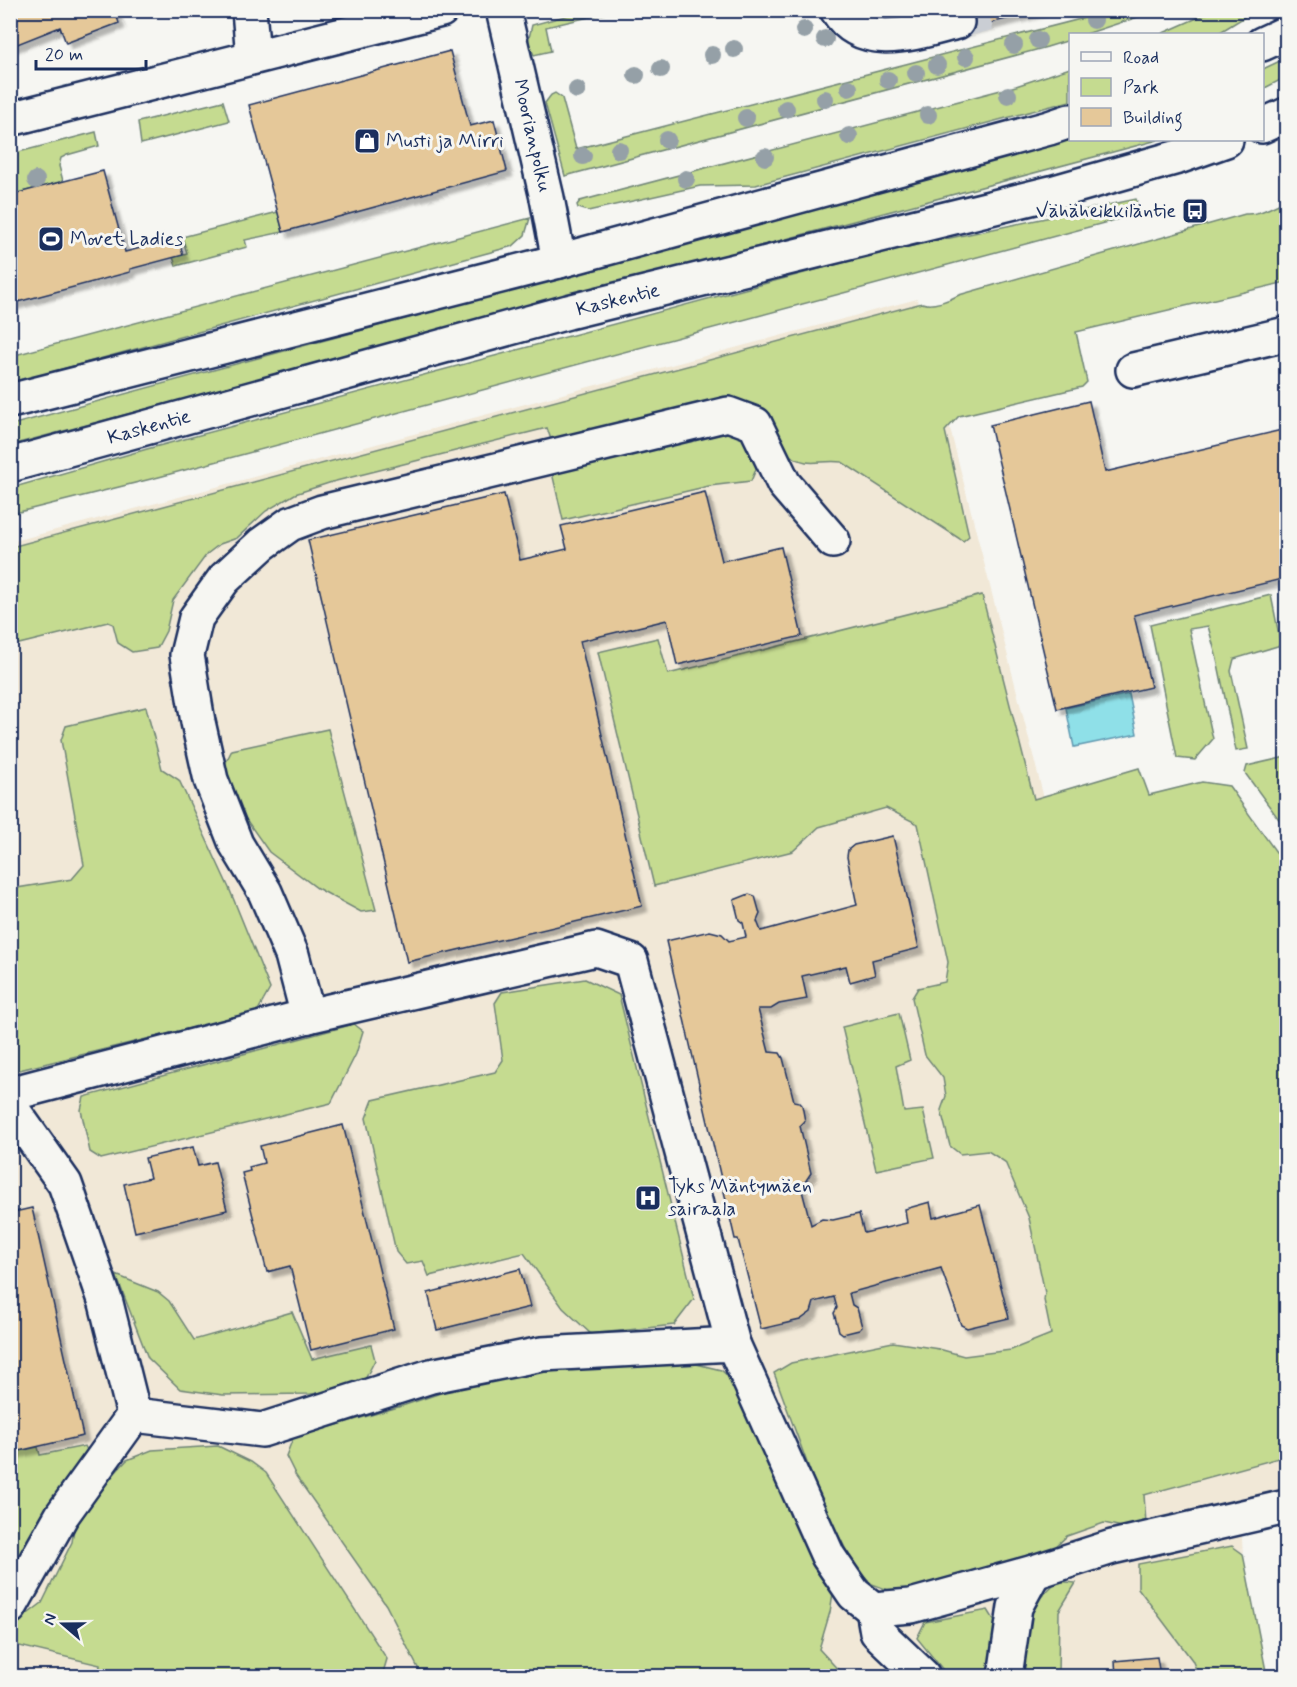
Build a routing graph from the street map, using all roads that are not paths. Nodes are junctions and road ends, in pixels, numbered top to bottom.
1 (249, 10) edge
2 (441, 10) edge
3 (503, 10) edge
4 (837, 10) edge
5 (957, 22) tunnel mouth
6 (1287, 33) edge
7 (1264, 44) edge
8 (254, 57) junction
9 (1287, 115) edge
10 (10, 119) edge
11 (1069, 122) edge
12 (1264, 126) edge
13 (1223, 141) edge
14 (559, 261) junction
15 (1287, 334) edge
16 (1133, 370) dead end
17 (10, 401) edge
18 (10, 465) edge
19 (833, 541) dead end
20 (308, 1016) junction
21 (10, 1094) edge
22 (10, 1106) edge
23 (733, 1344) junction
24 (134, 1414) junction
25 (1287, 1507) edge
26 (1034, 1572) junction
27 (10, 1607) edge
28 (873, 1610) junction
29 (923, 1677) edge
30 (1005, 1677) edge

1 - 8 main road
2 - 8 main road
3 - 14 main road, Moorianpolku
4 - 5 main road
6 - 7 main road
8 - 10 main road
9 - 12 main road
11 - 14 main road
13 - 18 main road, Kaskentie
14 - 17 main road
15 - 16 main road
19 - 20 main road
20 - 21 main road
20 - 23 main road
22 - 24 main road
23 - 24 main road
23 - 28 main road
24 - 27 main road
25 - 26 main road
26 - 28 main road
26 - 30 main road
28 - 29 main road

